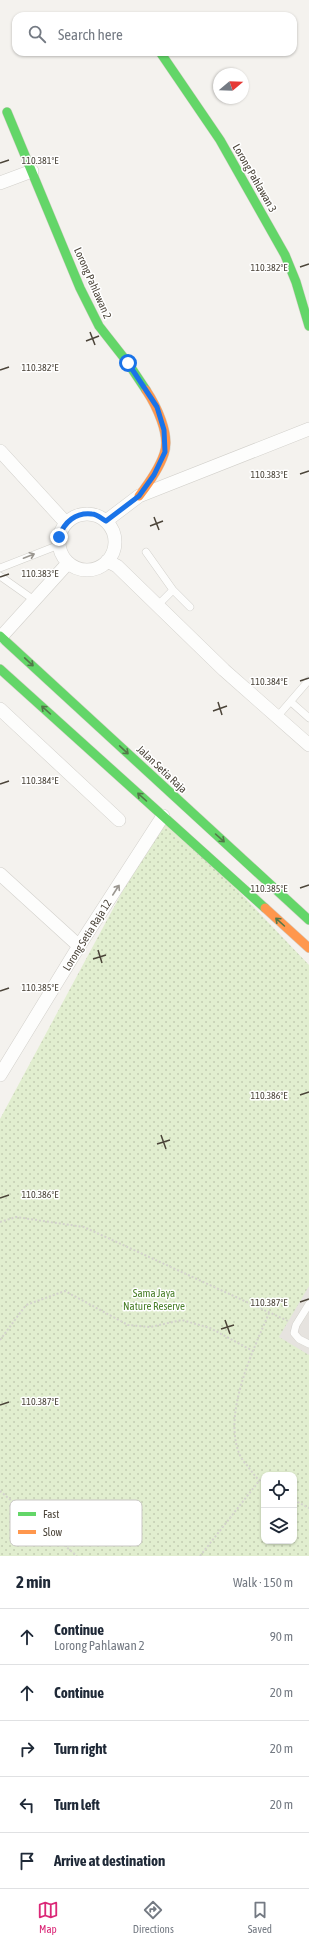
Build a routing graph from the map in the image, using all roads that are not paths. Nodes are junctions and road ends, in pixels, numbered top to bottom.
1 (163, 56) edge
2 (7, 112) dead end
3 (32, 171) junction
4 (0, 183) edge
5 (307, 312) edge
6 (309, 326) edge
7 (309, 429) edge
8 (0, 451) edge
9 (139, 496) junction
10 (106, 521) junction
11 (66, 523) junction
12 (59, 545) junction
13 (146, 552) dead end
14 (108, 561) junction
15 (68, 563) junction
16 (0, 568) edge
17 (0, 576) edge
18 (173, 590) junction
19 (34, 600) junction
20 (158, 605) junction
21 (190, 608) dead end
22 (1, 636) edge
23 (0, 669) edge
24 (309, 680) edge
25 (290, 702) junction
26 (0, 709) edge
27 (277, 716) junction
28 (309, 718) edge
29 (309, 746) edge
30 (163, 816) junction
31 (119, 820) dead end
32 (0, 874) edge
33 (309, 920) edge
34 (79, 946) junction
35 (309, 948) edge
36 (0, 1075) edge
37 (309, 1304) edge
38 (309, 1344) edge

1 - 5 main road, Lorong Pahlawan 3
2 - 3 main road, Lorong Pahlawan 2
3 - 4 street
3 - 9 main road, Lorong Pahlawan 2
5 - 6 main road, Lorong Pahlawan 3
7 - 9 street
8 - 11 street
9 - 10 street
10 - 11 street
10 - 14 street
11 - 12 street
12 - 15 street
16 -> 12 lane
13 - 18 lane
14 - 15 street
14 - 20 street
15 - 19 street
17 - 19 lane
18 - 20 lane
18 - 21 lane
19 - 22 street
20 - 27 street
22 -> 33 main road, Jalan Setia Raja
30 -> 23 main road
24 - 25 lane
25 - 27 lane
25 - 28 lane
26 - 31 street
27 - 29 street
34 -> 30 street, Lorong Setia Raja 12
35 -> 30 main road
32 - 34 street
34 - 36 street, Lorong Setia Raja 12
37 - 38 lane

